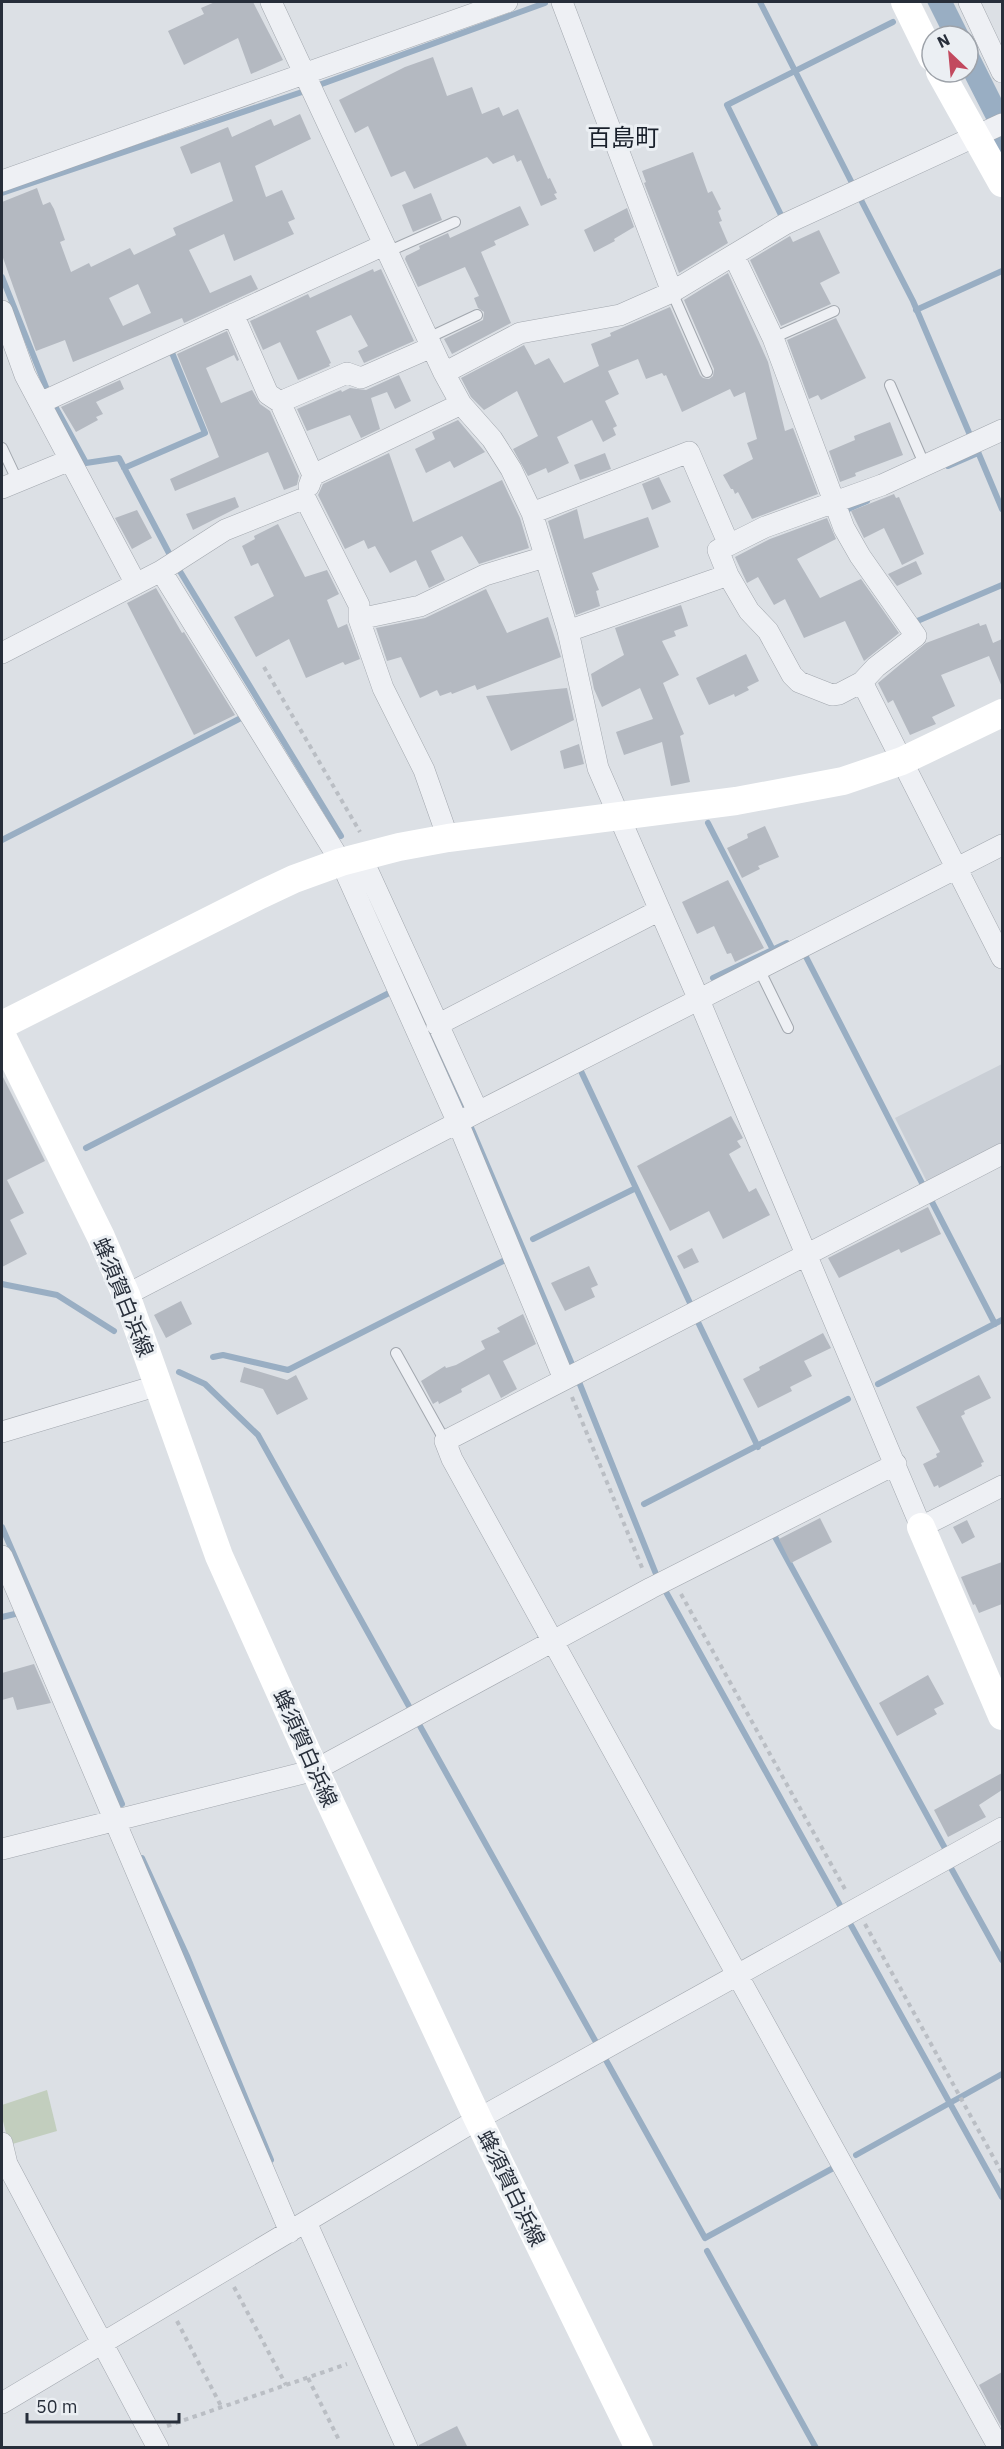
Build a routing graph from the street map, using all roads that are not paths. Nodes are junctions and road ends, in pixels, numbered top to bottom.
1 (271, 2) edge
2 (507, 2) edge
3 (562, 2) edge
4 (905, 2) edge
5 (969, 2) edge
6 (920, 33) edge
7 (1002, 72) edge
8 (306, 74) junction
9 (950, 84) edge
10 (987, 131) edge
11 (2, 181) edge
12 (1002, 183) edge
13 (455, 222) dead end
14 (386, 248) junction
15 (734, 256) junction
16 (672, 292) junction
17 (834, 311) dead end
18 (2, 312) edge
19 (233, 314) junction
20 (477, 315) dead end
21 (773, 338) junction
22 (430, 343) junction
23 (707, 372) dead end
24 (444, 373) junction
25 (890, 386) dead end
26 (280, 402) junction
27 (40, 403) junction
28 (462, 404) junction
29 (1002, 430) edge
30 (2, 448) edge
31 (70, 460) junction
32 (925, 466) junction
33 (313, 474) junction
34 (10, 485) edge
35 (304, 498) junction
36 (834, 503) junction
37 (532, 513) junction
38 (729, 545) junction
39 (545, 557) junction
40 (170, 566) junction
41 (728, 575) junction
42 (136, 584) junction
43 (359, 619) junction
44 (568, 631) junction
45 (2, 653) edge
46 (861, 682) junction
47 (1002, 713) edge
48 (902, 761) junction
49 (619, 816) junction
50 (448, 838) junction
51 (1002, 845) edge
52 (358, 857) junction
53 (957, 868) junction
54 (660, 910) junction
55 (1002, 958) edge
56 (759, 969) junction
57 (699, 1000) junction
58 (2, 1025) edge
59 (437, 1025) junction
60 (788, 1028) dead end
61 (2, 1036) edge
62 (468, 1118) junction
63 (1002, 1154) edge
64 (807, 1254) junction
65 (126, 1295) junction
66 (396, 1353) dead end
67 (572, 1376) junction
68 (159, 1386) junction
69 (2, 1432) edge
70 (445, 1441) junction
71 (896, 1464) junction
72 (1002, 1485) edge
73 (921, 1527) junction
74 (2, 1556) edge
75 (553, 1642) junction
76 (1002, 1716) edge
77 (315, 1770) junction
78 (115, 1820) junction
79 (1002, 1828) edge
80 (2, 1849) edge
81 (737, 1975) junction
82 (478, 2119) junction
83 (2, 2143) edge
84 (298, 2227) junction
85 (102, 2343) junction
86 (2, 2403) edge
87 (154, 2440) edge
88 (407, 2448) edge
89 (639, 2448) edge
90 (999, 2448) edge

1 - 8 street
2 - 8 street
3 - 16 street
4 - 6 main road
5 - 7 street
8 - 11 street
8 - 14 street
9 - 10 main road
10 - 12 main road
10 - 15 street
13 - 14 lane
14 - 19 street
14 - 22 street
15 - 16 street
15 - 21 street
16 - 23 lane
16 - 24 street
17 - 21 lane
18 - 27 street
19 - 26 street
19 - 27 street
20 - 22 lane
21 - 36 street
22 - 24 street
22 - 26 street
24 - 28 street
25 - 32 lane
26 - 33 street
27 - 31 street
28 - 33 street
28 - 37 street
29 - 32 street
30 - 34 lane
31 - 34 street
31 - 42 street
32 - 36 street
33 - 35 street
35 - 40 street
35 - 43 street
36 - 38 street
36 - 46 street
37 - 38 street
37 - 39 street
38 - 41 street
39 - 43 street
39 - 44 street
40 - 42 street
40 - 52 street
41 - 44 street
41 - 46 street
42 - 45 street
43 - 50 street
44 - 49 street
46 - 48 street
47 - 48 main road
48 - 49 main road
48 - 53 street
49 - 50 main road
49 - 54 street
50 - 52 main road
51 - 53 street
52 - 58 main road
52 - 59 street
52 - 62 street
53 - 55 street
53 - 56 street
54 - 57 street
54 - 59 street
56 - 57 street
56 - 60 lane
57 - 62 street
57 - 64 street
59 - 62 street
61 - 65 main road, 蜂須賀白浜線
62 - 65 street
62 - 67 street
63 - 64 street
64 - 67 street
64 - 71 street
65 - 68 main road, 蜂須賀白浜線
66 - 70 lane
67 - 70 street
68 - 69 street
68 - 77 main road, 蜂須賀白浜線
70 - 75 street
71 - 73 street
71 - 75 street
72 - 73 street
73 - 76 main road
74 - 78 street
75 - 77 street
75 - 81 street
77 - 78 street
77 - 82 main road, 蜂須賀白浜線
78 - 80 street
78 - 84 street
79 - 81 street
81 - 82 street
81 - 90 street
82 - 84 street
82 - 89 main road, 蜂須賀白浜線
83 - 85 street
84 - 85 street
84 - 88 street
85 - 86 street
85 - 87 street

